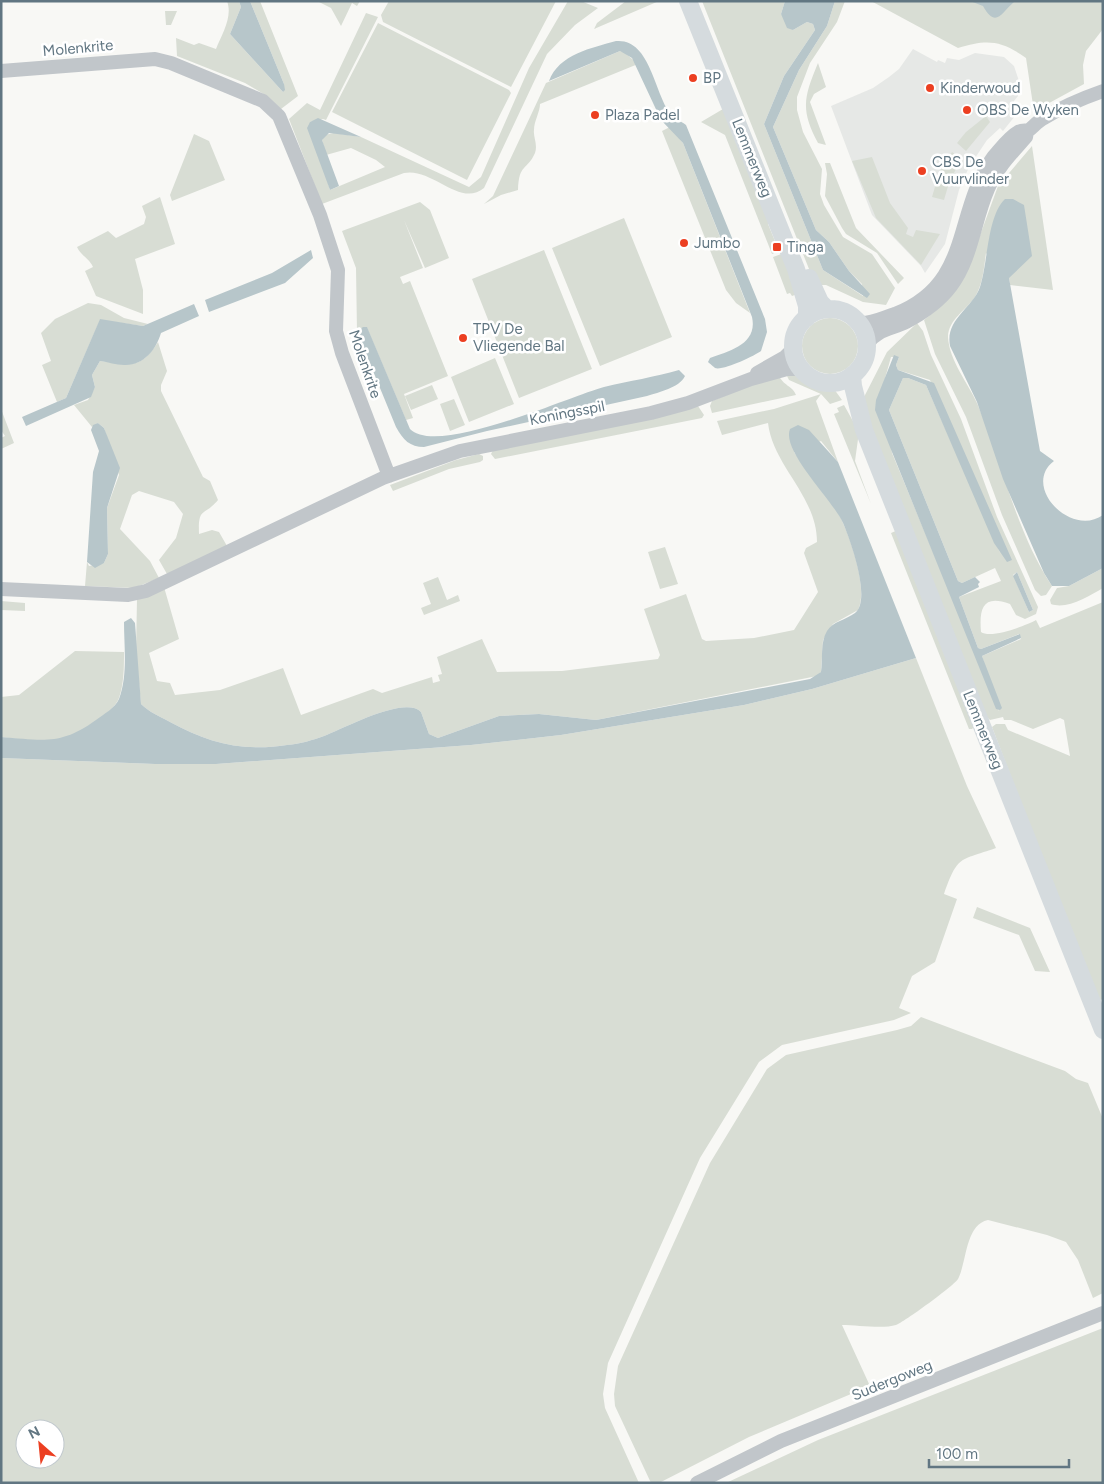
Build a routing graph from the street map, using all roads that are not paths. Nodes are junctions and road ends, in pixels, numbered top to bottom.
1 (688, 1) edge
2 (698, 1) edge
3 (1, 71) edge
4 (1103, 91) edge
5 (1027, 131) junction
6 (828, 309) junction
7 (807, 318) junction
8 (859, 323) junction
9 (867, 344) junction
10 (794, 348) junction
11 (802, 370) junction
12 (852, 375) junction
13 (751, 379) junction
14 (833, 382) junction
15 (864, 430) junction
16 (389, 476) junction
17 (1, 589) edge
18 (1103, 1030) edge
19 (1103, 1313) edge
20 (696, 1483) edge

1 - 7 main road, Lemmerweg
2 - 6 main road, Lemmerweg
3 - 16 street, Molenkrite
4 - 5 street
5 - 8 street
5 - 9 street
6 - 7 main road
6 - 8 main road
7 - 10 main road
8 - 9 main road
9 - 12 main road
10 - 11 main road
10 - 13 street, Koningsspil
11 - 13 street, Koningsspil
11 - 14 main road
12 - 14 main road
12 - 15 main road, Lemmerweg
13 - 16 street, Koningsspil
14 - 15 main road, Lemmerweg
15 - 18 main road, Lemmerweg
16 - 17 street
19 - 20 street, Sudergoweg

